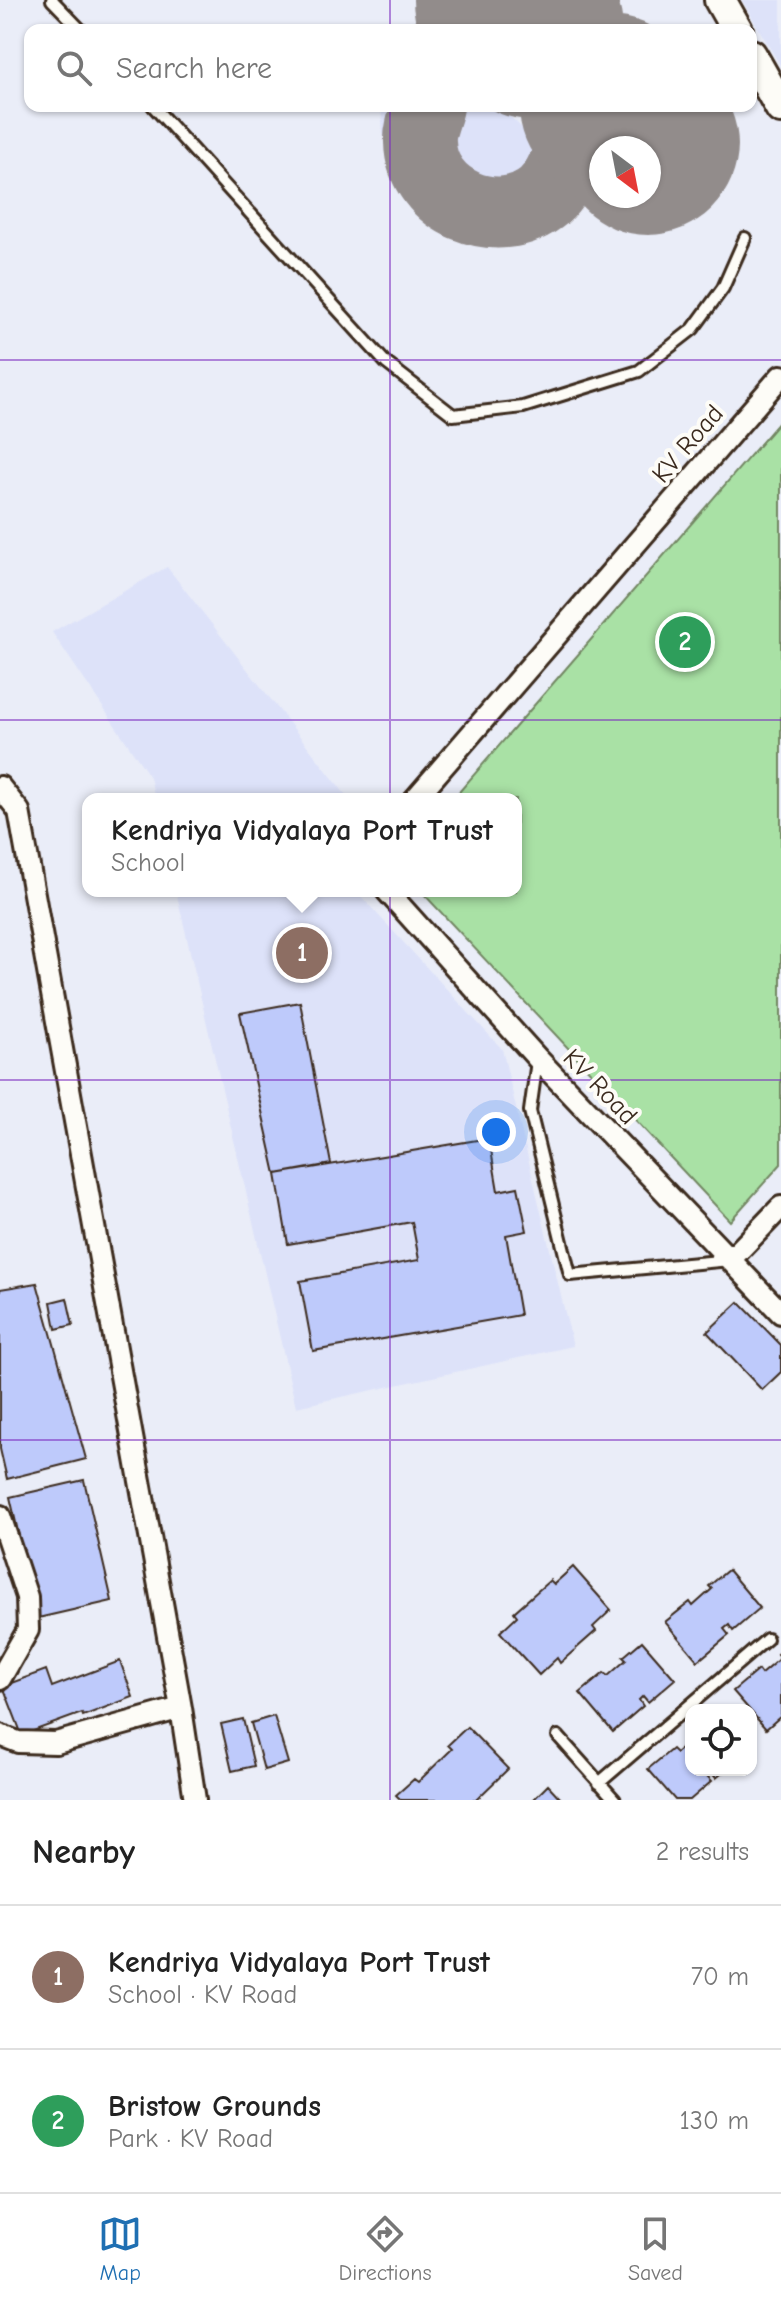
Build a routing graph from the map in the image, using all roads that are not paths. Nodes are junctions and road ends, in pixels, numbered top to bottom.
1 (52, 0) edge
2 (720, 0) edge
3 (75, 24) edge
4 (734, 24) edge
5 (757, 66) edge
6 (781, 108) edge
7 (158, 112) edge
8 (745, 238) dead end
9 (781, 376) edge
10 (0, 787) edge
11 (420, 793) edge
12 (392, 897) edge
13 (538, 1059) junction
14 (781, 1207) edge
15 (730, 1260) junction
16 (781, 1313) edge
17 (0, 1516) edge
18 (767, 1639) dead end
19 (0, 1679) edge
20 (181, 1708) junction
21 (0, 1735) edge
22 (558, 1736) dead end
23 (599, 1783) junction
24 (195, 1800) edge
25 (615, 1800) edge

1 - 3 lane
2 - 4 street
5 - 6 street
7 - 8 lane
9 - 11 street, KV Road
10 - 20 street
12 - 13 street, KV Road
13 - 15 street, KV Road
13 - 15 lane
14 - 15 street
15 - 16 street, KV Road
17 - 19 street
18 - 23 lane
20 - 21 street
20 - 24 street
22 - 23 lane
23 - 25 lane

